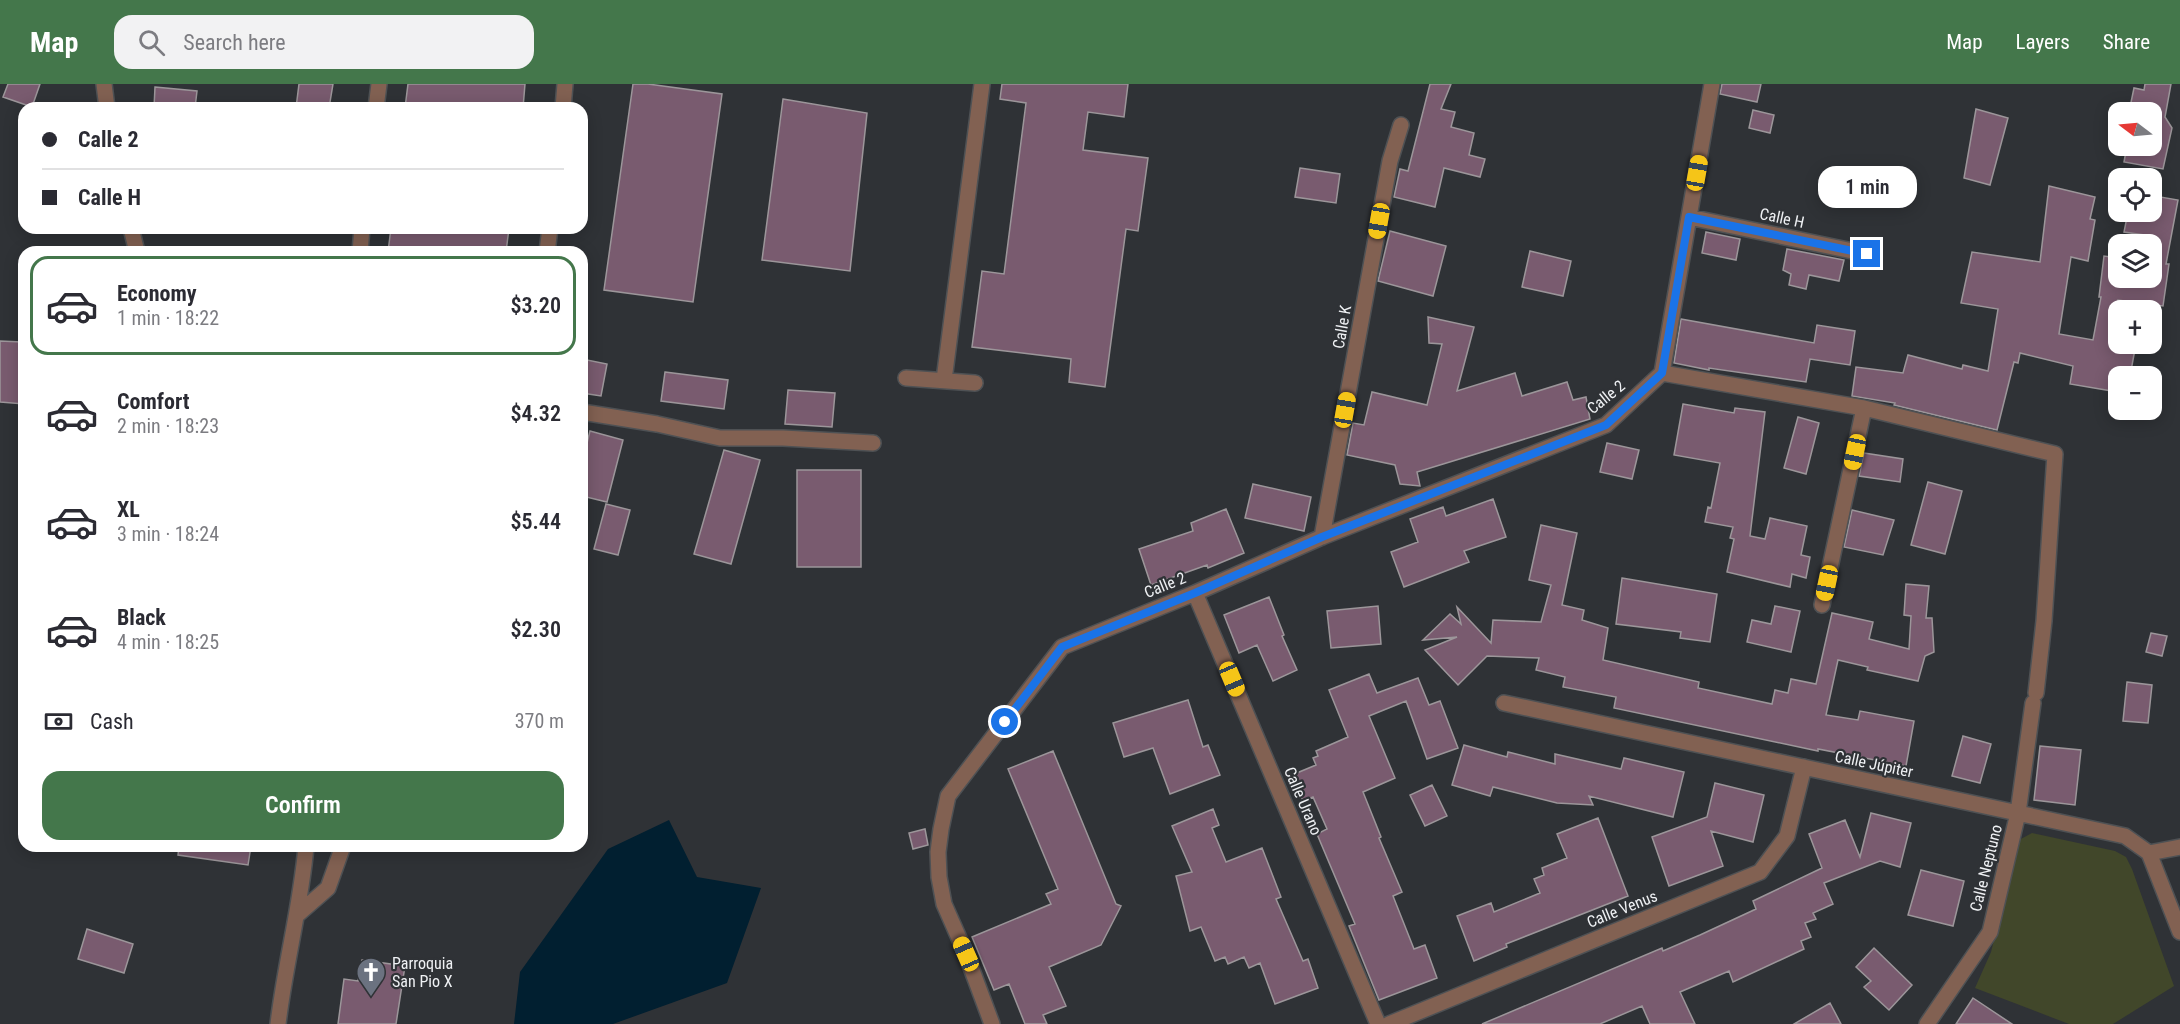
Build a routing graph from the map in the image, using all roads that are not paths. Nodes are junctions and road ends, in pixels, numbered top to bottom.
1 (104, 84) edge
2 (379, 84) edge
3 (566, 84) edge
4 (982, 84) edge
5 (1712, 84) edge
6 (106, 102) edge
7 (377, 102) edge
8 (564, 102) edge
9 (1401, 125) dead end
10 (1689, 217) junction
11 (1867, 254) dead end
12 (1662, 373) junction
13 (906, 378) dead end
14 (944, 380) junction
15 (975, 383) dead end
16 (1864, 408) junction
17 (588, 413) edge
18 (873, 443) dead end
19 (1322, 537) junction
20 (1195, 593) junction
21 (1822, 605) dead end
22 (1504, 703) dead end
23 (1804, 767) junction
24 (2018, 813) junction
25 (2180, 847) edge
26 (306, 852) edge
27 (341, 852) edge
28 (2149, 853) junction
29 (297, 915) junction
30 (2180, 932) edge
31 (278, 1024) edge
32 (992, 1024) edge
33 (1378, 1024) edge
34 (1389, 1024) edge
35 (1927, 1024) edge

1 - 6 street
2 - 7 street
3 - 8 street
4 - 14 street
5 - 10 street
9 - 19 street, Calle K
10 - 11 street, Calle H
10 - 12 street
12 - 16 street
12 - 19 street, Calle 2
13 - 14 street
14 - 15 street
16 - 21 street
16 - 24 street, Calle Neptuno
17 - 18 street
19 - 20 street, Calle 2
20 - 32 street, Calle 2
20 - 33 street, Calle Urano
22 - 23 street, Calle Júpiter
23 - 24 street, Calle Júpiter
23 - 34 street, Calle Venus
24 - 28 street, Calle Júpiter
24 - 35 street, Calle Neptuno
25 - 28 street
26 - 29 street
27 - 29 street
28 - 30 street
29 - 31 street

